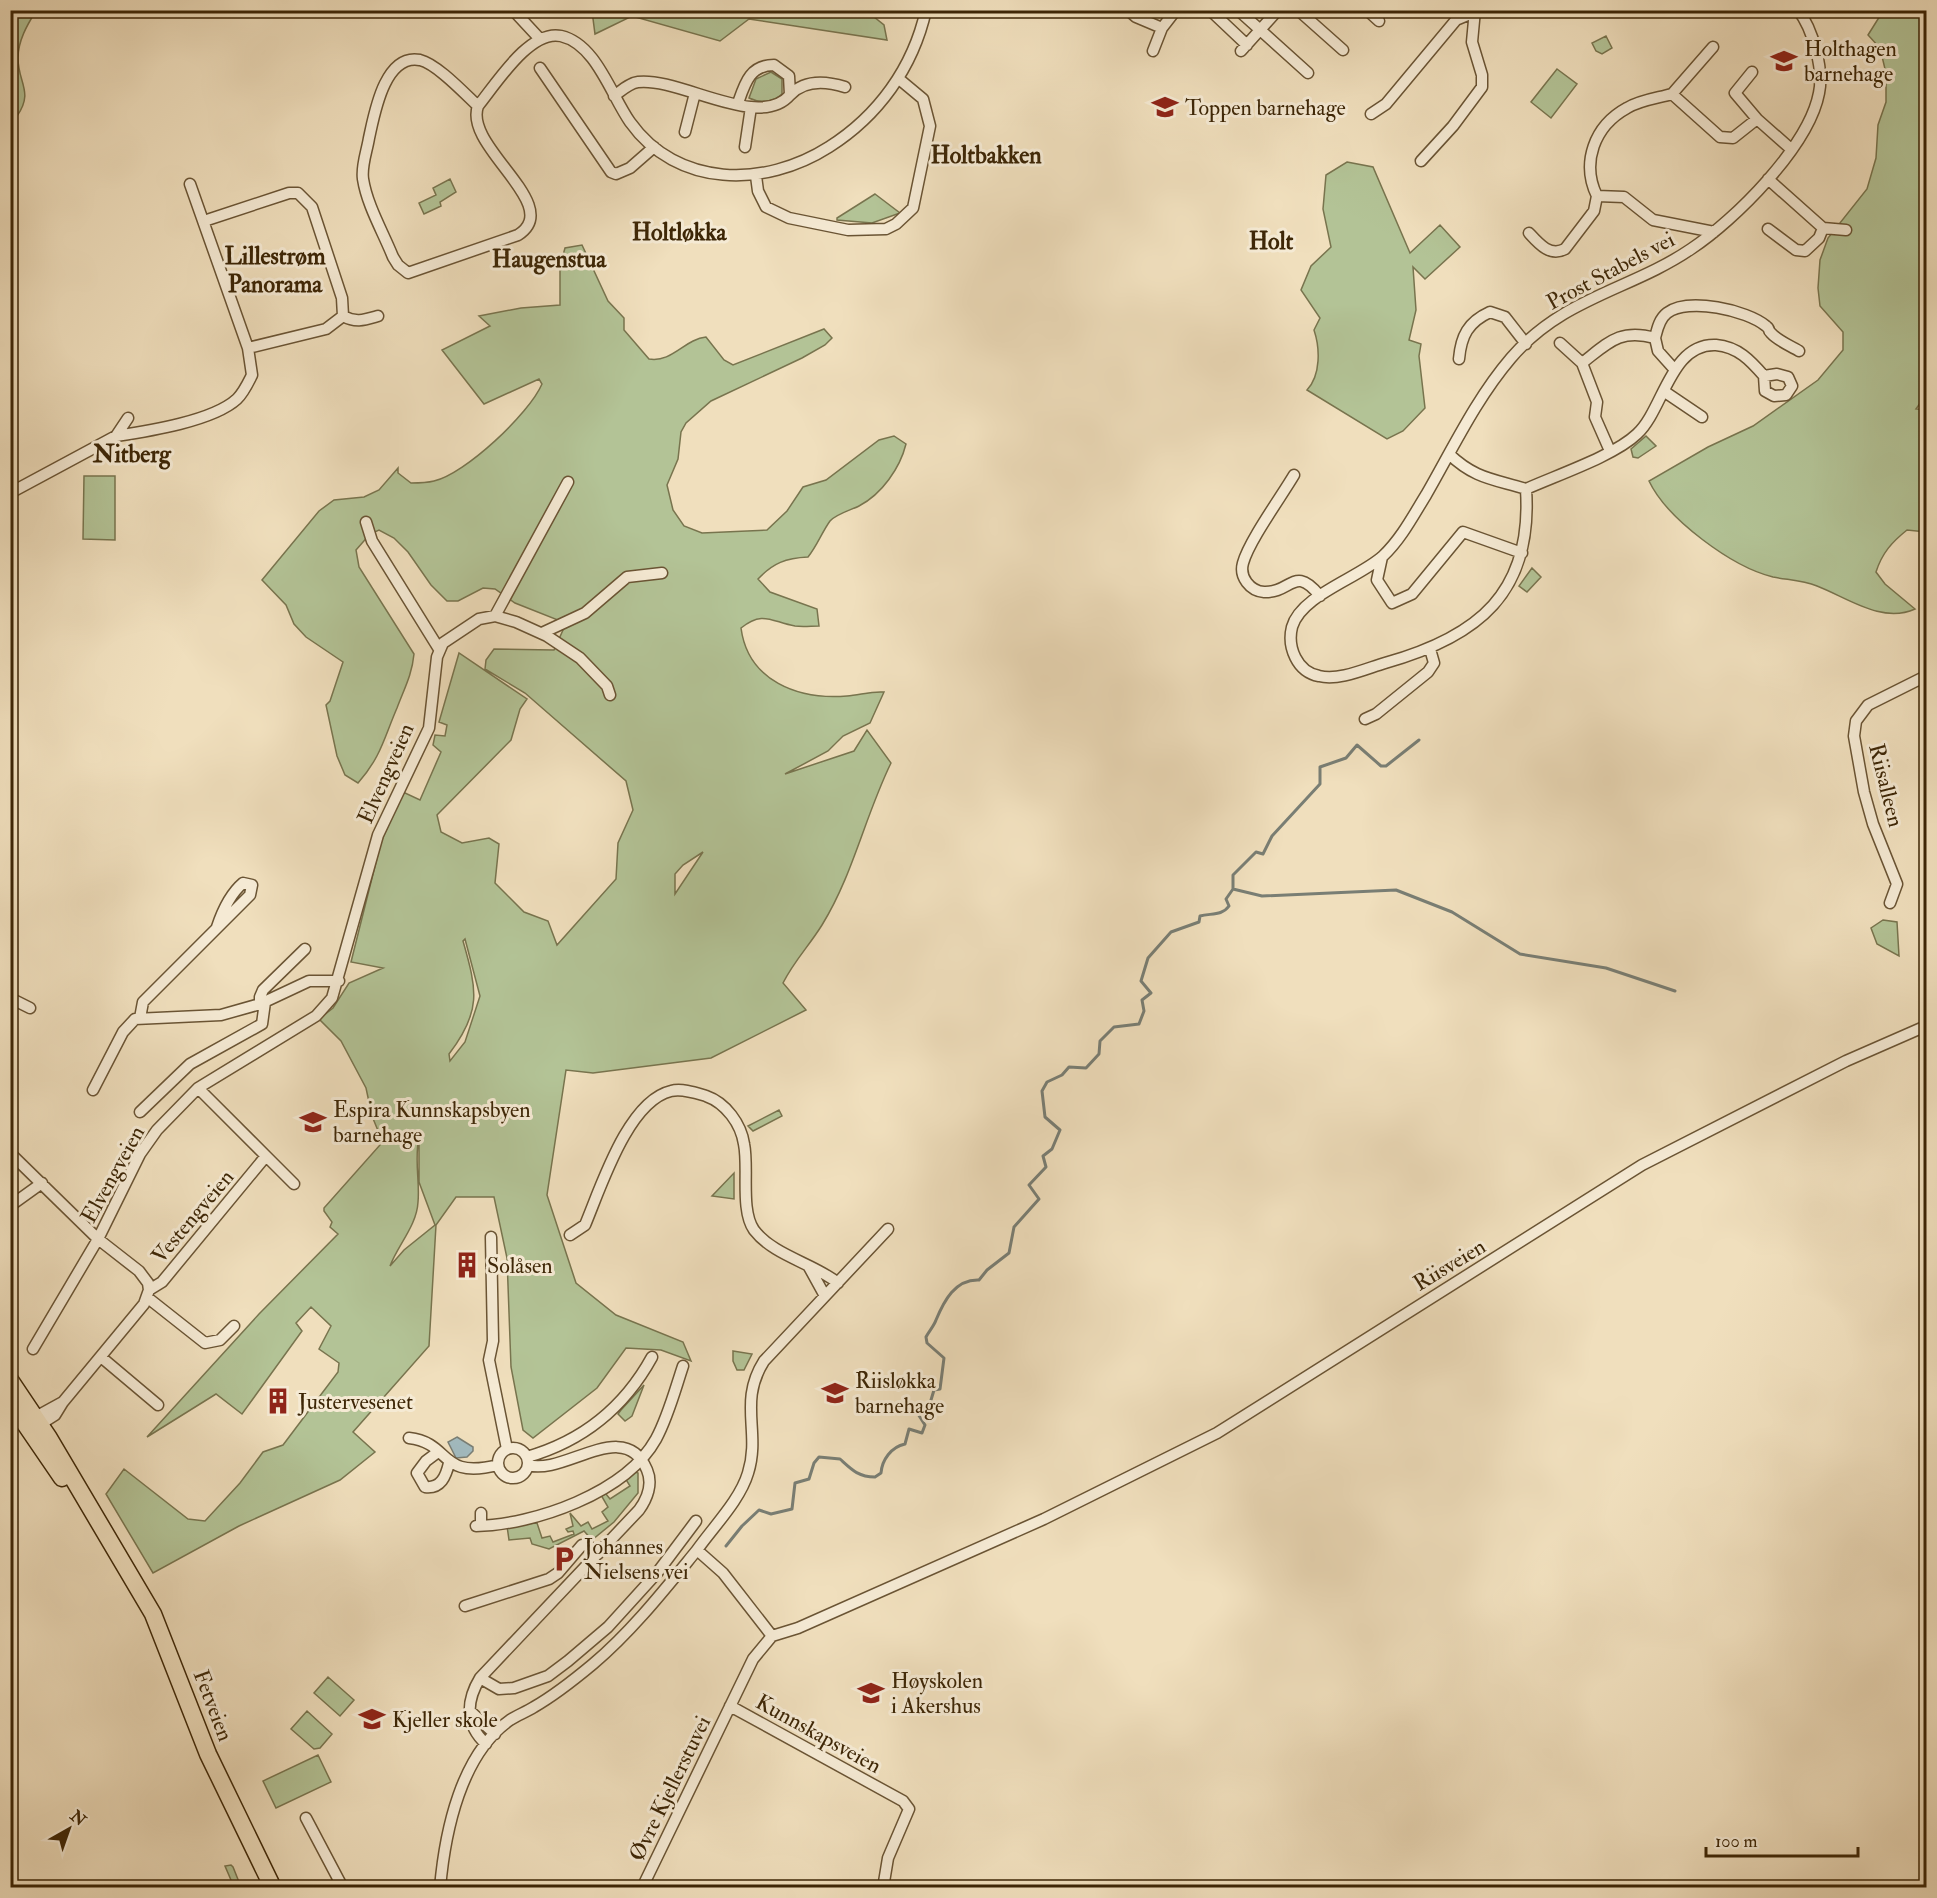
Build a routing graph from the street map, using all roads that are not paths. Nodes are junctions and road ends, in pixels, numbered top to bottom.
1 (513, 10) edge
2 (926, 10) edge
3 (1128, 10) edge
4 (1176, 10) edge
5 (1210, 10) edge
6 (1238, 10) edge
7 (1278, 10) edge
8 (1298, 10) edge
9 (1367, 10) edge
10 (1798, 10) edge
11 (1475, 11) edge
12 (1379, 21) dead end
13 (1162, 28) junction
14 (1260, 30) junction
15 (539, 38) junction
16 (1713, 47) dead end
17 (1343, 50) dead end
18 (1154, 51) dead end
19 (540, 68) dead end
20 (1752, 72) dead end
21 (1308, 74) dead end
22 (899, 79) junction
23 (845, 87) dead end
24 (695, 93) junction
25 (790, 94) junction
26 (1672, 94) junction
27 (614, 96) junction
28 (738, 103) junction
29 (478, 106) junction
30 (750, 107) junction
31 (1371, 114) dead end
32 (1757, 118) junction
33 (685, 132) dead end
34 (654, 147) junction
35 (745, 147) dead end
36 (1791, 149) junction
37 (1421, 161) dead end
38 (756, 176) junction
39 (1768, 179) junction
40 (190, 184) dead end
41 (1597, 196) junction
42 (204, 221) junction
43 (1823, 228) junction
44 (1768, 229) dead end
45 (1846, 230) dead end
46 (1714, 232) junction
47 (1529, 233) dead end
48 (378, 315) dead end
49 (343, 316) junction
50 (1655, 338) junction
51 (1560, 343) dead end
52 (1526, 344) junction
53 (248, 348) junction
54 (1799, 351) dead end
55 (1459, 359) dead end
56 (1582, 363) junction
57 (1675, 370) junction
58 (1764, 376) dead end
59 (1665, 392) junction
60 (1702, 417) dead end
61 (128, 418) dead end
62 (116, 436) junction
63 (1610, 451) junction
64 (1449, 454) junction
65 (1294, 475) dead end
66 (568, 483) dead end
67 (1526, 489) junction
68 (10, 493) edge
69 (366, 522) dead end
70 (1522, 553) junction
71 (1382, 557) junction
72 (662, 573) dead end
73 (1320, 596) junction
74 (495, 616) junction
75 (542, 633) junction
76 (439, 649) junction
77 (1430, 649) junction
78 (1926, 676) edge
79 (610, 695) dead end
80 (1365, 719) dead end
81 (1890, 903) dead end
82 (217, 927) dead end
83 (305, 948) dead end
84 (339, 981) junction
85 (10, 998) edge
86 (263, 1003) junction
87 (30, 1008) dead end
88 (140, 1018) junction
89 (1926, 1026) edge
90 (198, 1088) junction
91 (93, 1090) dead end
92 (140, 1112) dead end
93 (10, 1153) edge
94 (266, 1156) junction
95 (42, 1183) junction
96 (294, 1184) dead end
97 (10, 1206) edge
98 (888, 1229) dead end
99 (570, 1235) dead end
100 (491, 1237) dead end
101 (98, 1239) junction
102 (809, 1267) junction
103 (838, 1283) junction
104 (148, 1294) junction
105 (825, 1296) junction
106 (234, 1326) dead end
107 (33, 1349) dead end
108 (101, 1357) junction
109 (652, 1358) dead end
110 (683, 1366) dead end
111 (10, 1380) edge
112 (10, 1402) edge
113 (158, 1405) dead end
114 (34, 1423) junction
115 (409, 1438) dead end
116 (507, 1449) junction
117 (438, 1452) junction
118 (641, 1460) junction
119 (527, 1461) junction
120 (449, 1462) junction
121 (498, 1465) junction
122 (481, 1513) dead end
123 (538, 1516) junction
124 (696, 1521) dead end
125 (543, 1528) dead end
126 (697, 1550) junction
127 (598, 1554) junction
128 (465, 1606) dead end
129 (772, 1636) junction
130 (480, 1678) junction
131 (730, 1706) junction
132 (471, 1712) junction
133 (495, 1734) junction
134 (486, 1744) junction
135 (306, 1818) dead end
136 (273, 1887) edge
137 (343, 1887) edge
138 (440, 1887) edge
139 (642, 1887) edge
140 (883, 1887) edge

1 - 15 street
2 - 22 street
3 - 13 street
4 - 13 street
5 - 14 street
6 - 14 street
7 - 14 street
8 - 17 street
9 - 12 street
10 - 36 street, Prost Stabels vei
11 - 31 street
11 - 37 street
13 - 18 street
14 - 21 street
15 - 27 street
15 - 29 street
16 - 26 street
19 - 34 street
20 - 32 street
22 - 38 street
22 - 38 street
23 - 25 street
24 - 27 street
24 - 28 street
24 - 33 street
25 - 28 street
25 - 30 street
26 - 32 street
26 - 41 street
27 - 34 street
28 - 30 street
29 - 29 street
30 - 35 street
32 - 36 street
34 - 38 street
36 - 39 street, Prost Stabels vei
39 - 43 street
39 - 46 street, Prost Stabels vei
40 - 42 street
41 - 46 street, Prost Stabels vei
41 - 47 street, Prost Stabels vei
42 - 49 street
42 - 53 street
43 - 44 street
43 - 45 street
46 - 52 street, Prost Stabels vei
48 - 49 street
49 - 53 street
50 - 54 street
50 - 56 street
50 - 57 street
51 - 56 street
52 - 55 street
52 - 64 street, Prost Stabels vei
53 - 62 street
56 - 63 street
57 - 58 street
57 - 59 street
59 - 60 street
59 - 63 street
61 - 62 street
62 - 68 street
63 - 67 street
64 - 67 street
64 - 71 street, Prost Stabels vei
65 - 73 street
66 - 74 street
67 - 70 street, Prost Stabels vei
69 - 76 street
70 - 71 street
70 - 77 street, Prost Stabels vei
71 - 73 street, Prost Stabels vei
72 - 75 street
73 - 77 street, Prost Stabels vei
74 - 75 street
74 - 76 street
75 - 79 street
76 - 84 street, Elvengveien
77 - 80 street
78 - 81 street, Riisalleen
82 - 88 street
83 - 86 street, Elvengveien
84 - 86 street
84 - 90 street, Elvengveien
85 - 87 street
86 - 88 street
86 - 92 street, Elvengveien
88 - 91 street
89 - 129 street, Riisveien
90 - 94 street
90 - 101 street, Elvengveien
93 - 95 street
94 - 96 street
94 - 104 street, Vestengveien
95 - 97 street
95 - 101 street
98 - 103 street
99 - 102 street
100 - 116 street
101 - 104 street
101 - 107 street, Elvengveien
102 - 103 street
102 - 105 street
103 - 105 street
104 - 106 street
104 - 108 street, Vestengveien
105 - 126 street
108 - 113 street
108 - 114 street, Vestengveien
109 - 119 street
110 - 118 street
111 - 114 highway, Fetveien
112 - 114 highway, Fetveien
114 - 136 highway, Fetveien
115 - 117 street
116 - 119 street
116 - 121 street
117 - 120 street
117 - 120 street
118 - 119 street
118 - 123 street
118 - 127 street
119 - 121 street
120 - 121 street
122 - 123 street
123 - 125 street
124 - 130 street
126 - 129 street
126 - 133 street
127 - 128 street
127 - 130 street
129 - 131 street, Kunnskapsveien
130 - 132 street
131 - 139 street, Øvre Kjellerstuvei
131 - 140 street, Kunnskapsveien
132 - 133 street
132 - 134 street
133 - 134 street
134 - 138 street
135 - 137 street

